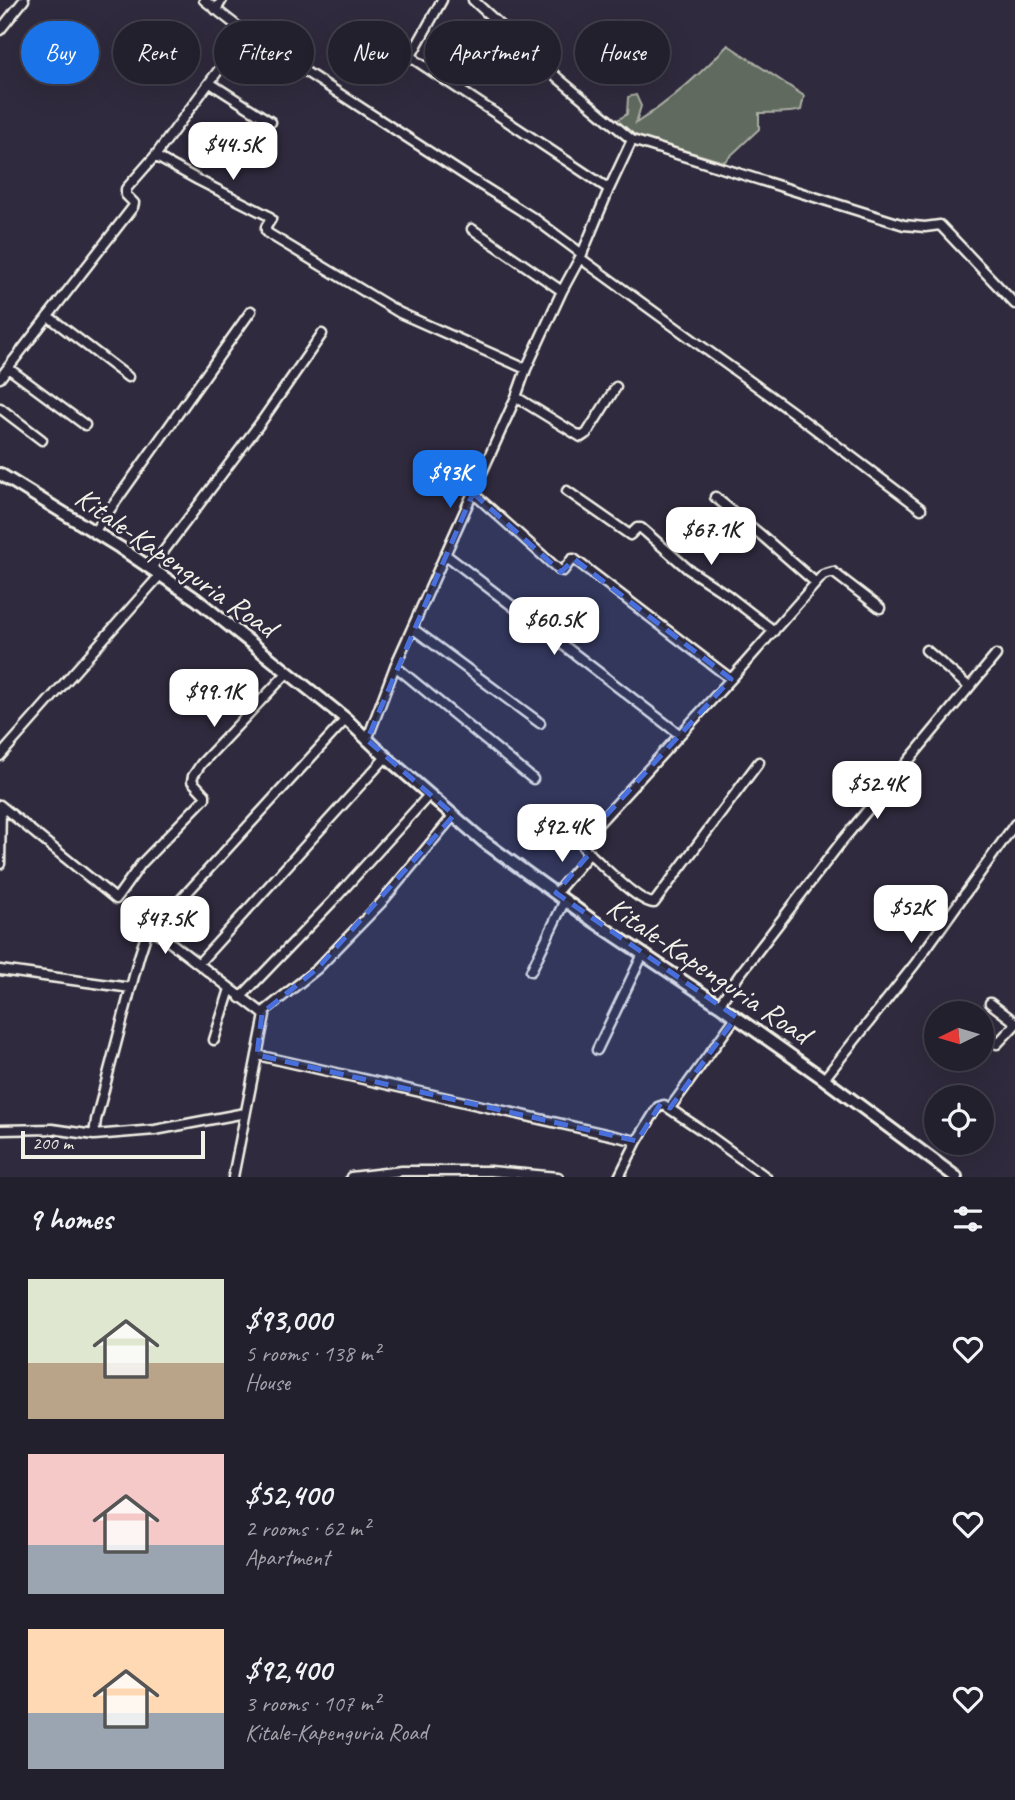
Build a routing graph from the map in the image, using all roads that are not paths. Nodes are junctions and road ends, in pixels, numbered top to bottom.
1 (24, 0) edge
2 (204, 0) edge
3 (222, 0) edge
4 (442, 0) edge
5 (473, 0) edge
6 (216, 10) junction
7 (230, 21) edge
8 (0, 30) edge
9 (214, 77) edge
10 (314, 77) edge
11 (210, 83) junction
12 (271, 122) dead end
13 (632, 140) junction
14 (155, 156) junction
15 (609, 189) junction
16 (472, 229) dead end
17 (581, 256) junction
18 (562, 292) junction
19 (1015, 304) edge
20 (251, 311) dead end
21 (48, 316) junction
22 (322, 334) dead end
23 (8, 368) junction
24 (526, 369) junction
25 (128, 377) dead end
26 (0, 378) edge
27 (616, 387) dead end
28 (516, 397) junction
29 (0, 408) edge
30 (85, 425) dead end
31 (42, 440) dead end
32 (0, 474) edge
33 (566, 491) dead end
34 (472, 494) junction
35 (715, 497) dead end
36 (921, 509) dead end
37 (94, 532) junction
38 (446, 555) junction
39 (156, 571) junction
40 (816, 583) junction
41 (880, 608) dead end
42 (412, 628) junction
43 (774, 631) junction
44 (926, 650) dead end
45 (996, 655) dead end
46 (395, 666) junction
47 (288, 672) junction
48 (731, 679) junction
49 (970, 687) junction
50 (345, 719) junction
51 (540, 723) dead end
52 (680, 734) junction
53 (367, 740) junction
54 (0, 756) edge
55 (386, 757) junction
56 (759, 762) dead end
57 (533, 779) dead end
58 (429, 795) junction
59 (1, 805) edge
60 (454, 815) junction
61 (1015, 824) edge
62 (590, 853) junction
63 (0, 864) edge
64 (560, 896) junction
65 (153, 930) junction
66 (643, 954) junction
67 (199, 963) junction
68 (0, 970) edge
69 (531, 971) dead end
70 (131, 988) junction
71 (230, 989) junction
72 (240, 998) junction
73 (719, 1005) junction
74 (994, 1006) edge
75 (262, 1013) junction
76 (736, 1017) junction
77 (1015, 1023) edge
78 (214, 1040) dead end
79 (997, 1044) dead end
80 (597, 1050) dead end
81 (257, 1055) junction
82 (824, 1079) junction
83 (670, 1108) junction
84 (245, 1113) junction
85 (0, 1130) edge
86 (94, 1135) junction
87 (637, 1141) junction
88 (233, 1177) edge
89 (351, 1177) edge
90 (558, 1177) edge
91 (619, 1177) edge
92 (766, 1177) edge
93 (956, 1177) edge

1 - 8 street
2 - 6 street
3 - 6 street
4 - 15 street
5 - 13 street
6 - 7 street
9 - 11 street
10 - 17 street
11 - 12 street
11 - 14 street
13 - 15 street
13 - 19 street
14 - 21 street
14 - 24 street
15 - 17 street
16 - 18 street
17 - 18 street
17 - 36 street
18 - 24 street
20 - 37 street
21 - 23 street
21 - 25 street
22 - 39 street
23 - 26 street
23 - 30 street
24 - 28 street
27 - 28 street
28 - 34 street
29 - 31 street
32 - 37 highway, Kitale-Kapenguria Road
33 - 43 street
34 - 38 street
34 - 48 street
35 - 40 street
37 - 39 highway, Kitale-Kapenguria Road
38 - 42 street
38 - 52 street
39 - 47 highway, Kitale-Kapenguria Road
39 - 54 street
40 - 41 street
40 - 43 street
42 - 46 street
42 - 51 street
43 - 48 street
44 - 49 street
45 - 49 street
46 - 53 street
46 - 57 street
47 - 50 highway, Kitale-Kapenguria Road
47 - 59 street
48 - 52 street
49 - 73 street
50 - 53 highway, Kitale-Kapenguria Road
50 - 65 street
52 - 62 street
53 - 55 highway, Kitale-Kapenguria Road
55 - 58 highway, Kitale-Kapenguria Road
55 - 67 street
56 - 62 street
58 - 60 highway, Kitale-Kapenguria Road
58 - 72 street
59 - 63 street
60 - 64 highway, Kitale-Kapenguria Road
60 - 75 street
61 - 82 street
62 - 64 street
64 - 66 highway, Kitale-Kapenguria Road
64 - 69 street
65 - 67 street
65 - 70 street
66 - 73 highway, Kitale-Kapenguria Road
66 - 80 street
67 - 71 street
68 - 70 street
70 - 86 street
71 - 72 street
71 - 78 street
72 - 75 street
73 - 76 highway, Kitale-Kapenguria Road
74 - 77 street
75 - 81 street
76 - 82 highway, Kitale-Kapenguria Road
76 - 83 street
77 - 79 street
81 - 84 street
81 - 87 street
82 - 93 highway, Kitale-Kapenguria Road
83 - 87 street
83 - 92 street
84 - 86 street
84 - 88 street
85 - 86 street
87 - 91 street
89 - 90 street

